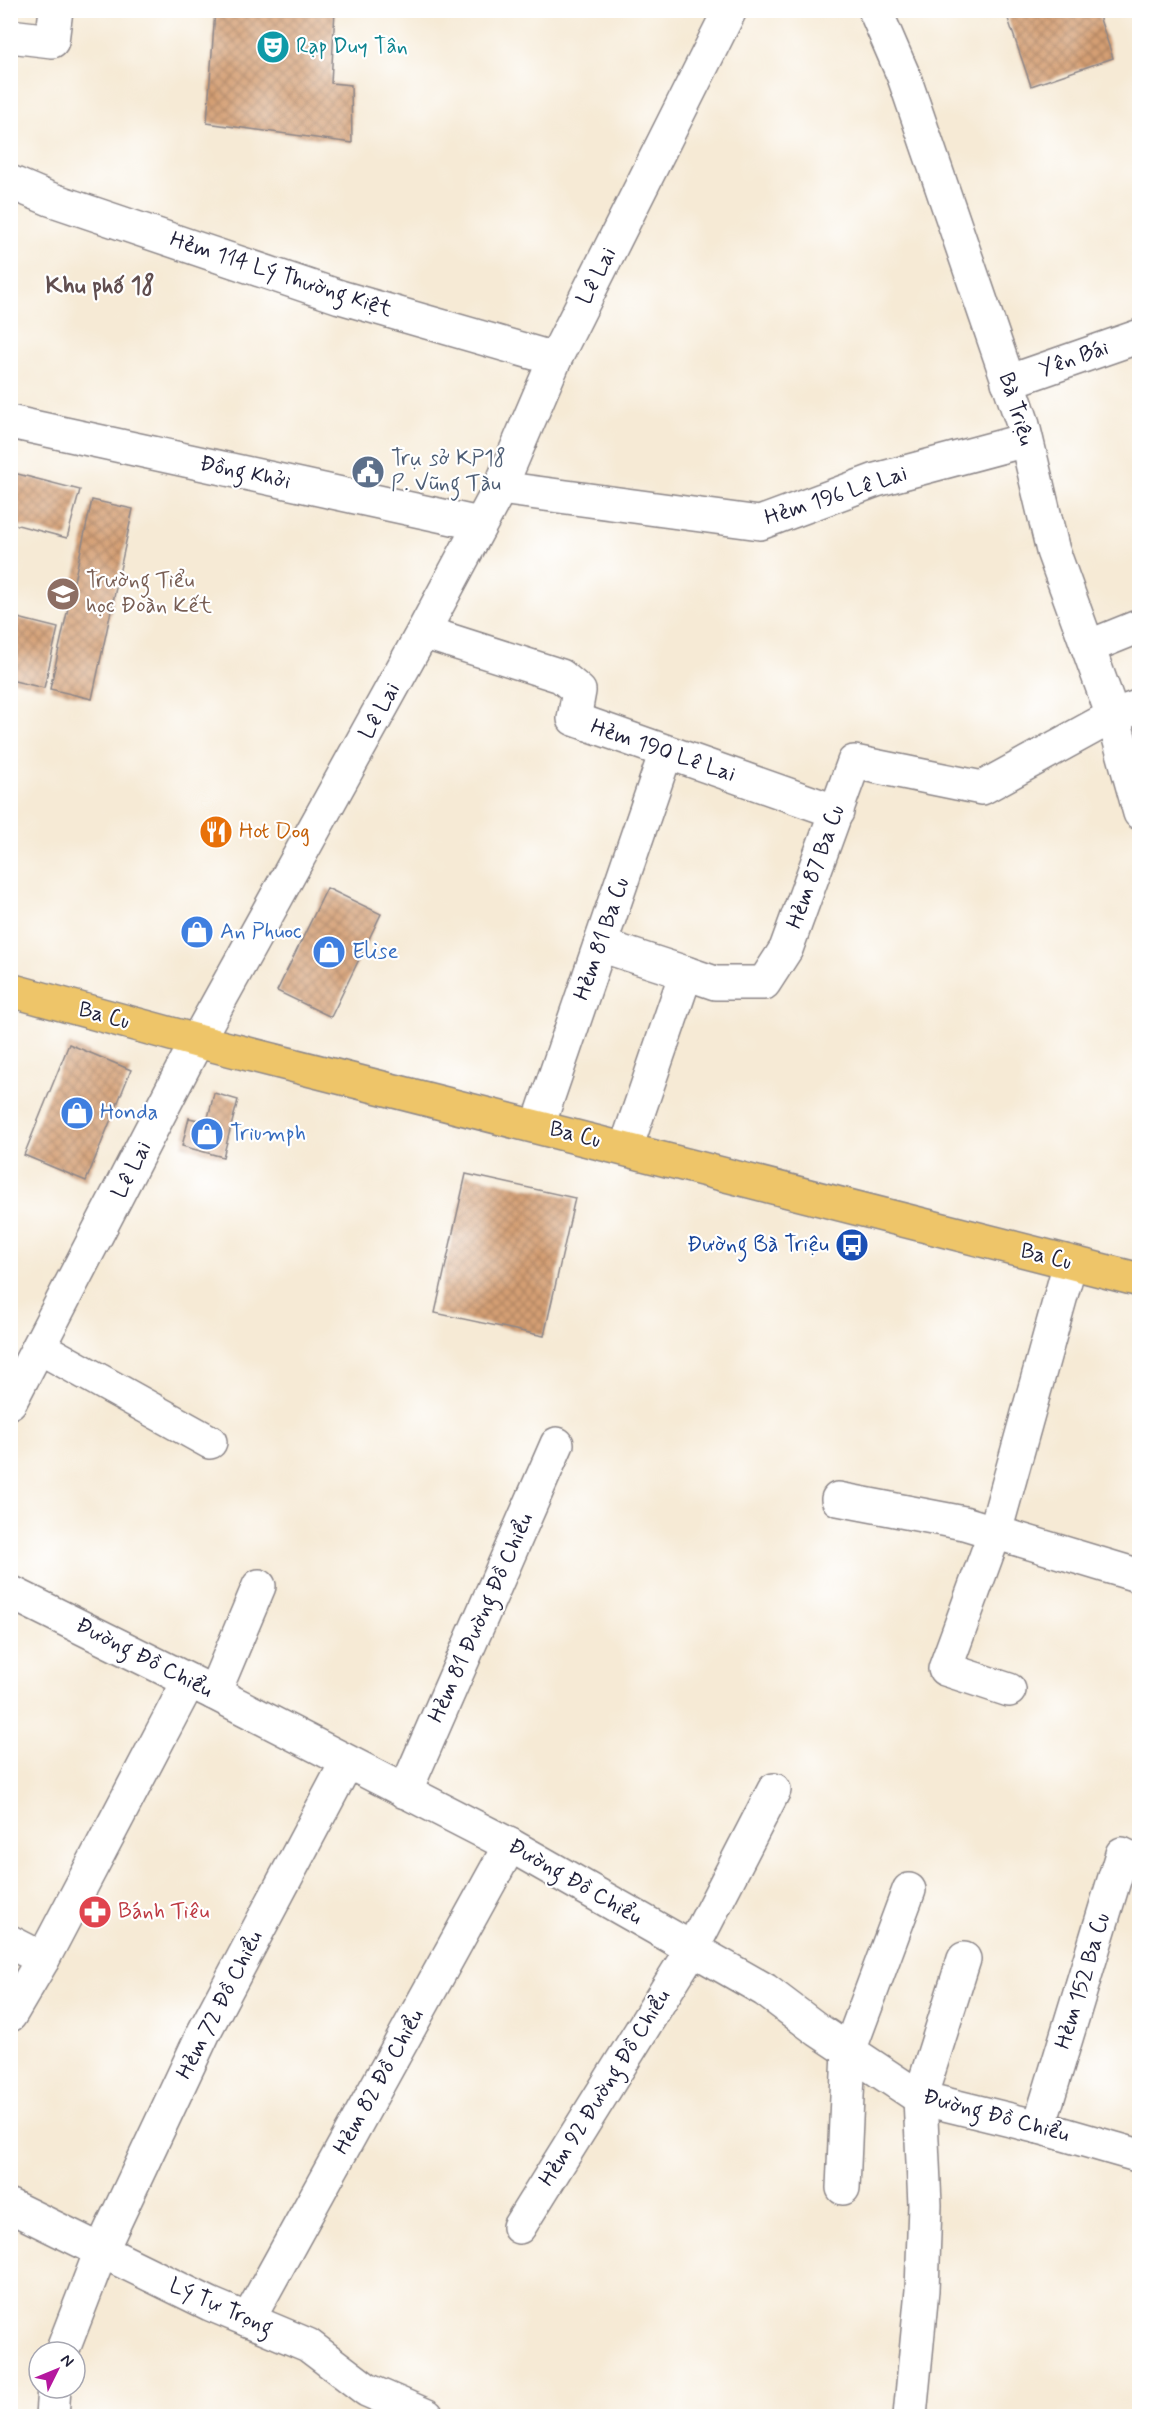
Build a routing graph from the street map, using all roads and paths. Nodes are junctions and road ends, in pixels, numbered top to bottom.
1 (56, 10) edge
2 (730, 10) edge
3 (875, 10) edge
4 (10, 36) edge
5 (10, 182) edge
6 (1140, 336) edge
7 (555, 359) junction
8 (1008, 382) junction
9 (10, 422) edge
10 (1026, 440) junction
11 (500, 488) junction
12 (480, 524) junction
13 (1140, 626) edge
14 (423, 632) junction
15 (1088, 647) junction
16 (1126, 711) edge
17 (666, 752) junction
18 (837, 812) junction
19 (1140, 813) edge
20 (600, 945) junction
21 (686, 973) junction
22 (10, 990) edge
23 (197, 1041) junction
24 (538, 1126) junction
25 (626, 1148) junction
26 (1071, 1263) junction
27 (1140, 1280) edge
28 (39, 1347) junction
29 (10, 1402) edge
30 (210, 1442) dead end
31 (557, 1444) dead end
32 (838, 1499) dead end
33 (995, 1532) junction
34 (1140, 1576) edge
35 (259, 1586) dead end
36 (10, 1592) edge
37 (202, 1687) junction
38 (1009, 1690) dead end
39 (347, 1762) junction
40 (774, 1790) dead end
41 (405, 1792) junction
42 (510, 1845) junction
43 (1140, 1863) edge
44 (909, 1890) dead end
45 (10, 1942) edge
46 (692, 1949) junction
47 (43, 1959) junction
48 (964, 1959) dead end
49 (10, 2015) edge
50 (849, 2051) junction
51 (920, 2098) junction
52 (1039, 2127) junction
53 (1140, 2156) edge
54 (843, 2188) dead end
55 (10, 2206) edge
56 (519, 2227) dead end
57 (101, 2251) junction
58 (248, 2320) junction
59 (67, 2340) edge
60 (53, 2400) edge
61 (52, 2416) edge
62 (427, 2416) edge
63 (910, 2416) edge

1 - 4 street
2 - 7 street, Lê Lai
3 - 8 street, Bà Triệu
5 - 7 street, Hẻm 114 Lý Thường Kiệt
6 - 8 street, Yên Bái
7 - 11 street, Lê Lai
8 - 10 street, Bà Triệu
9 - 12 street, Đồng Khởi
10 - 11 street, Hẻm 196 Lê Lai
10 - 15 street, Bà Triệu
11 - 12 street, Lê Lai
12 - 14 street, Lê Lai
13 - 15 street
14 - 17 street, Hẻm 190 Lê Lai
14 - 23 street, Lê Lai
15 - 16 street, Bà Triệu
16 - 18 street, Hẻm 87 Ba Cu
16 - 19 street, Bà Triệu
17 - 18 street, Hẻm 190 Lê Lai
17 - 20 street, Hẻm 81 Ba Cu
18 - 21 street, Hẻm 87 Ba Cu
20 - 21 street
20 - 24 street, Hẻm 81 Ba Cu
21 - 25 street
22 - 23 main road, Ba Cu
23 - 24 main road, Ba Cu
23 - 28 street, Lê Lai
24 - 25 main road, Ba Cu
25 - 26 main road, Ba Cu
26 - 27 main road, Ba Cu
26 - 33 street
28 - 29 street, Lê Lai
28 - 30 street
31 - 41 street, Hẻm 81 Đường Đồ Chiểu
32 - 33 street
33 - 34 street
33 - 38 street
35 - 37 street
36 - 37 street, Đường Đồ Chiểu
37 - 39 street, Đường Đồ Chiểu
37 - 47 street
39 - 41 street, Đường Đồ Chiểu
39 - 57 street, Hẻm 72 Đồ Chiểu
40 - 46 street, Hẻm 92 Đường Đồ Chiểu
41 - 42 street, Đường Đồ Chiểu
42 - 46 street, Đường Đồ Chiểu
42 - 58 street, Hẻm 82 Đồ Chiểu
43 - 52 street, Hẻm 152 Ba Cu
44 - 50 street
45 - 47 street
46 - 50 street, Đường Đồ Chiểu
46 - 56 street, Hẻm 92 Đường Đồ Chiểu
47 - 49 street
48 - 51 street
50 - 51 street, Đường Đồ Chiểu
50 - 54 street
51 - 52 street, Đường Đồ Chiểu
51 - 63 street
52 - 53 street, Đường Đồ Chiểu
55 - 57 street, Lý Tự Trọng
57 - 58 street, Lý Tự Trọng
57 - 59 street, Hẻm 72 Đồ Chiểu
58 - 62 street, Lý Tự Trọng
60 - 61 street

